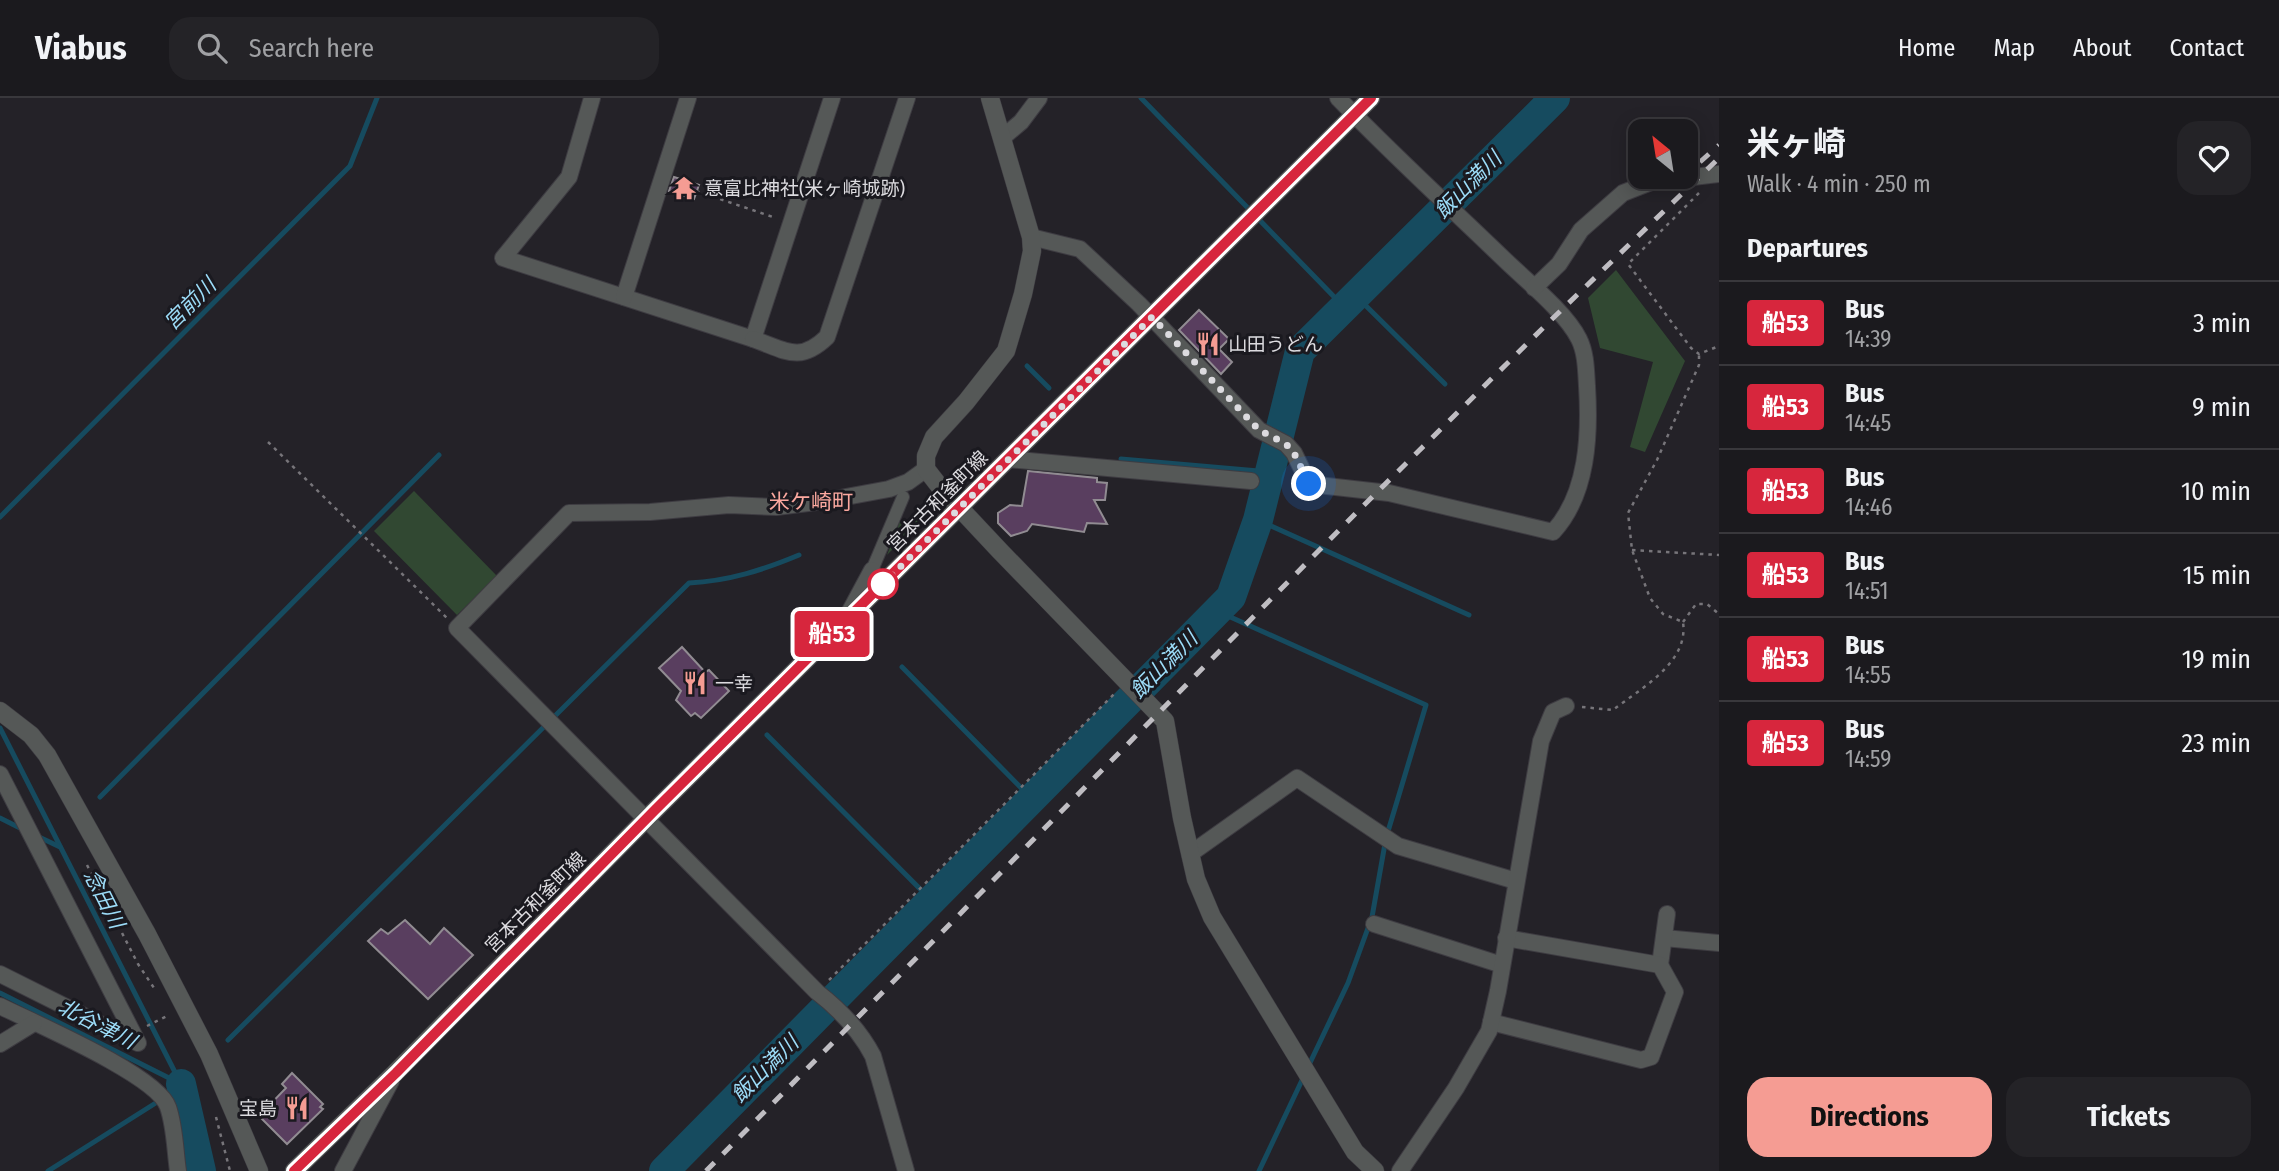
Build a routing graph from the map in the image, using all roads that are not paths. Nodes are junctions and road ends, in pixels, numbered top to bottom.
1 (592, 98) edge
2 (688, 98) edge
3 (832, 98) edge
4 (907, 98) edge
5 (990, 98) edge
6 (1040, 98) edge
7 (1338, 98) edge
8 (1371, 98) edge
9 (1355, 115) junction
10 (1002, 138) junction
11 (1719, 174) edge
12 (1031, 237) junction
13 (1534, 288) junction
14 (624, 297) junction
15 (1152, 317) junction
16 (753, 339) junction
17 (1008, 459) junction
18 (926, 469) junction
19 (1251, 481) dead end
20 (905, 489) junction
21 (960, 508) junction
22 (872, 570) joint
23 (841, 626) junction
24 (1566, 706) road end
25 (0, 711) edge
26 (0, 774) edge
27 (645, 820) junction
28 (1190, 854) junction
29 (1516, 881) junction
30 (1667, 914) dead end
31 (1374, 924) dead end
32 (1506, 938) junction
33 (1664, 938) junction
34 (1719, 943) edge
35 (1502, 965) junction
36 (1660, 965) junction
37 (0, 974) edge
38 (0, 1006) edge
39 (1491, 1022) junction
40 (34, 1023) junction
41 (0, 1044) edge
42 (396, 1073) junction
43 (1373, 1170) edge
44 (178, 1171) edge
45 (259, 1171) edge
46 (294, 1171) edge
47 (343, 1171) edge
48 (906, 1171) edge
49 (1400, 1171) edge

1 - 14 street
2 - 14 street
3 - 16 street
4 - 16 street
5 - 10 street
6 - 10 street
7 - 9 street
8 - 9 street, 宮本古和釜町線
9 - 13 street
9 - 15 street, 宮本古和釜町線
10 - 12 street
11 - 13 street
12 - 15 street
12 - 18 street
13 - 15 street
14 - 16 street
15 - 17 street, 宮本古和釜町線
17 - 19 street
17 - 21 street, 宮本古和釜町線
18 - 20 street
18 - 21 street
20 - 22 street
20 - 27 street
21 - 23 street, 宮本古和釜町線
21 - 28 street
22 - 23 street
23 - 27 street, 宮本古和釜町線
24 - 29 street
25 - 45 street
26 - 37 street
27 - 42 street, 宮本古和釜町線
27 - 48 street
28 - 29 street
28 - 43 street
29 - 32 street
30 - 33 street
31 - 35 street
32 - 35 street
32 - 36 street
33 - 34 street
33 - 36 street
35 - 39 street
36 - 39 street
38 - 40 street
39 - 49 street
40 - 41 street
40 - 44 street
42 - 46 street, 宮本古和釜町線
42 - 47 street

